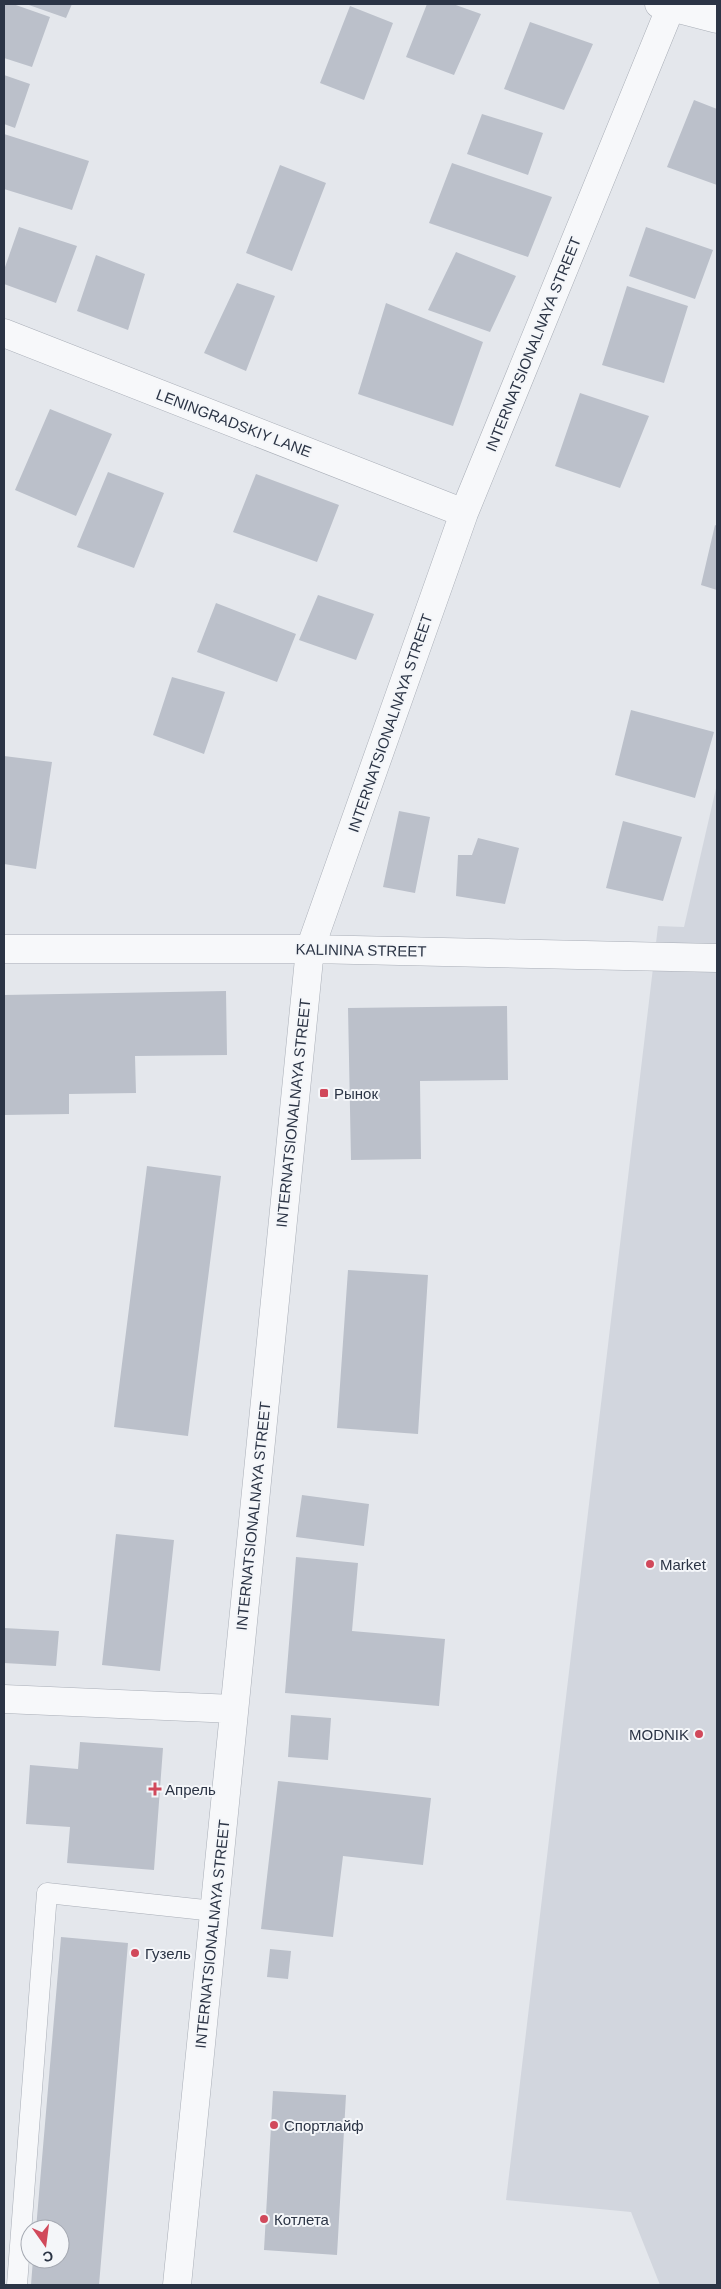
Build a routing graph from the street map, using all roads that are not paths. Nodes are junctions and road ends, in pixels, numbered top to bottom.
1 (667, 5) edge
2 (717, 19) edge
3 (4, 332) edge
4 (464, 513) junction
5 (4, 949) edge
6 (310, 949) junction
7 (717, 958) edge
8 (4, 1699) edge
9 (234, 1709) junction
10 (214, 1911) junction
11 (17, 2285) edge
12 (177, 2285) edge

1 - 2 street
1 - 4 street, INTERNATSIONALNAYA STREET
3 - 4 street, LENINGRADSKIY LANE
4 - 6 street, INTERNATSIONALNAYA STREET
5 - 6 street, KALININA STREET
6 - 7 street, KALININA STREET
6 - 9 street, INTERNATSIONALNAYA STREET
8 - 9 street
9 - 10 street, INTERNATSIONALNAYA STREET
10 - 11 lane
10 - 12 street, INTERNATSIONALNAYA STREET

